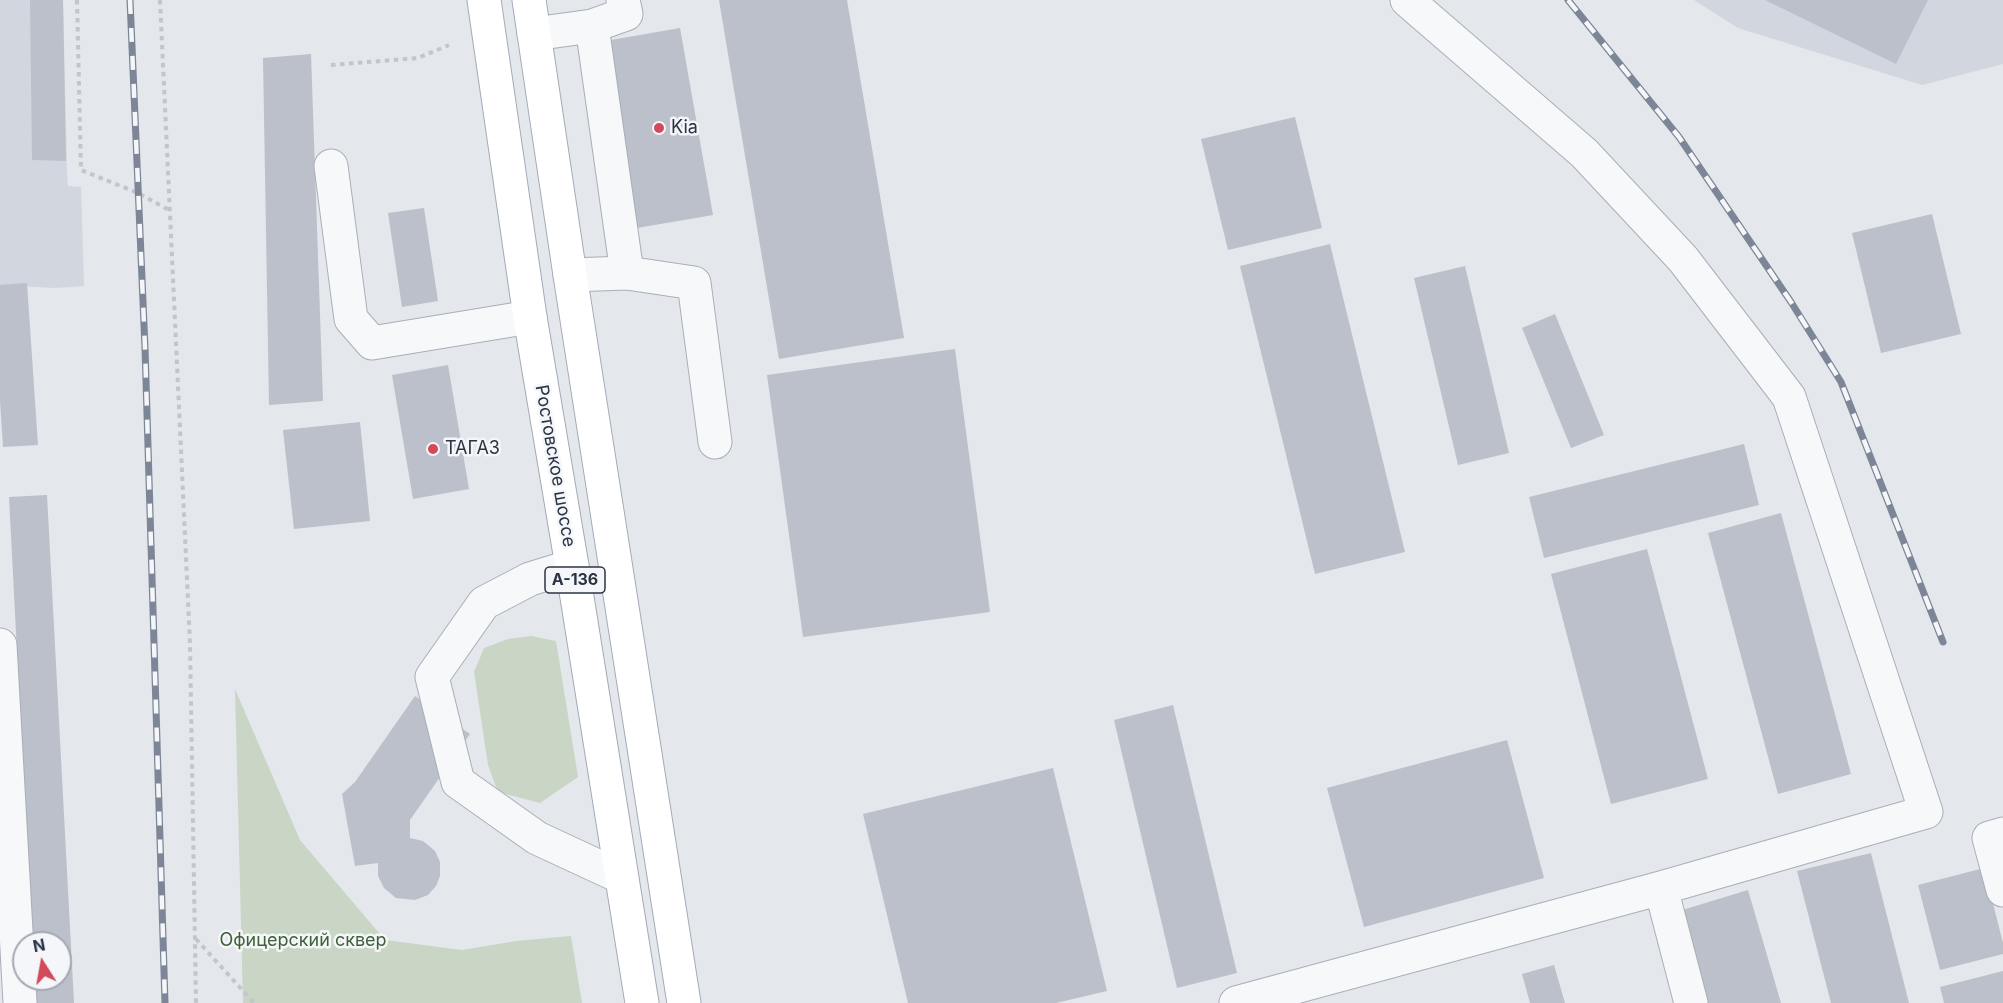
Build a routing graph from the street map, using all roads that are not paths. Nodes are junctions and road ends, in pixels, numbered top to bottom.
1 (484, 0) edge
2 (529, 0) edge
3 (623, 0) edge
4 (1407, 0) edge
5 (592, 26) junction
6 (534, 34) junction
7 (491, 41) junction
8 (331, 166) dead end
9 (627, 273) junction
10 (570, 275) junction
11 (530, 317) junction
12 (715, 442) dead end
13 (572, 566) junction
14 (0, 645) edge
15 (3, 742) edge
16 (2003, 834) edge
17 (621, 877) junction
18 (1660, 888) junction
19 (2003, 890) edge
20 (20, 1003) edge
21 (642, 1003) edge
22 (684, 1003) edge
23 (1236, 1003) edge
24 (1691, 1003) edge

1 - 7 main road, Ростовское шоссе / А-136
2 - 6 main road, А-136
3 - 5 lane
4 - 18 lane
5 - 6 lane
5 - 9 lane
6 - 7 main road
6 - 10 main road, А-136
7 - 11 main road, Ростовское шоссе / А-136
8 - 11 lane
9 - 10 lane
9 - 12 lane
10 - 22 main road, А-136
11 - 13 main road, Ростовское шоссе / А-136
13 - 17 main road, Ростовское шоссе / А-136
13 - 17 lane
14 - 15 lane
15 - 20 lane
16 - 19 lane
17 - 21 main road, Ростовское шоссе / А-136
18 - 23 lane
18 - 24 lane

